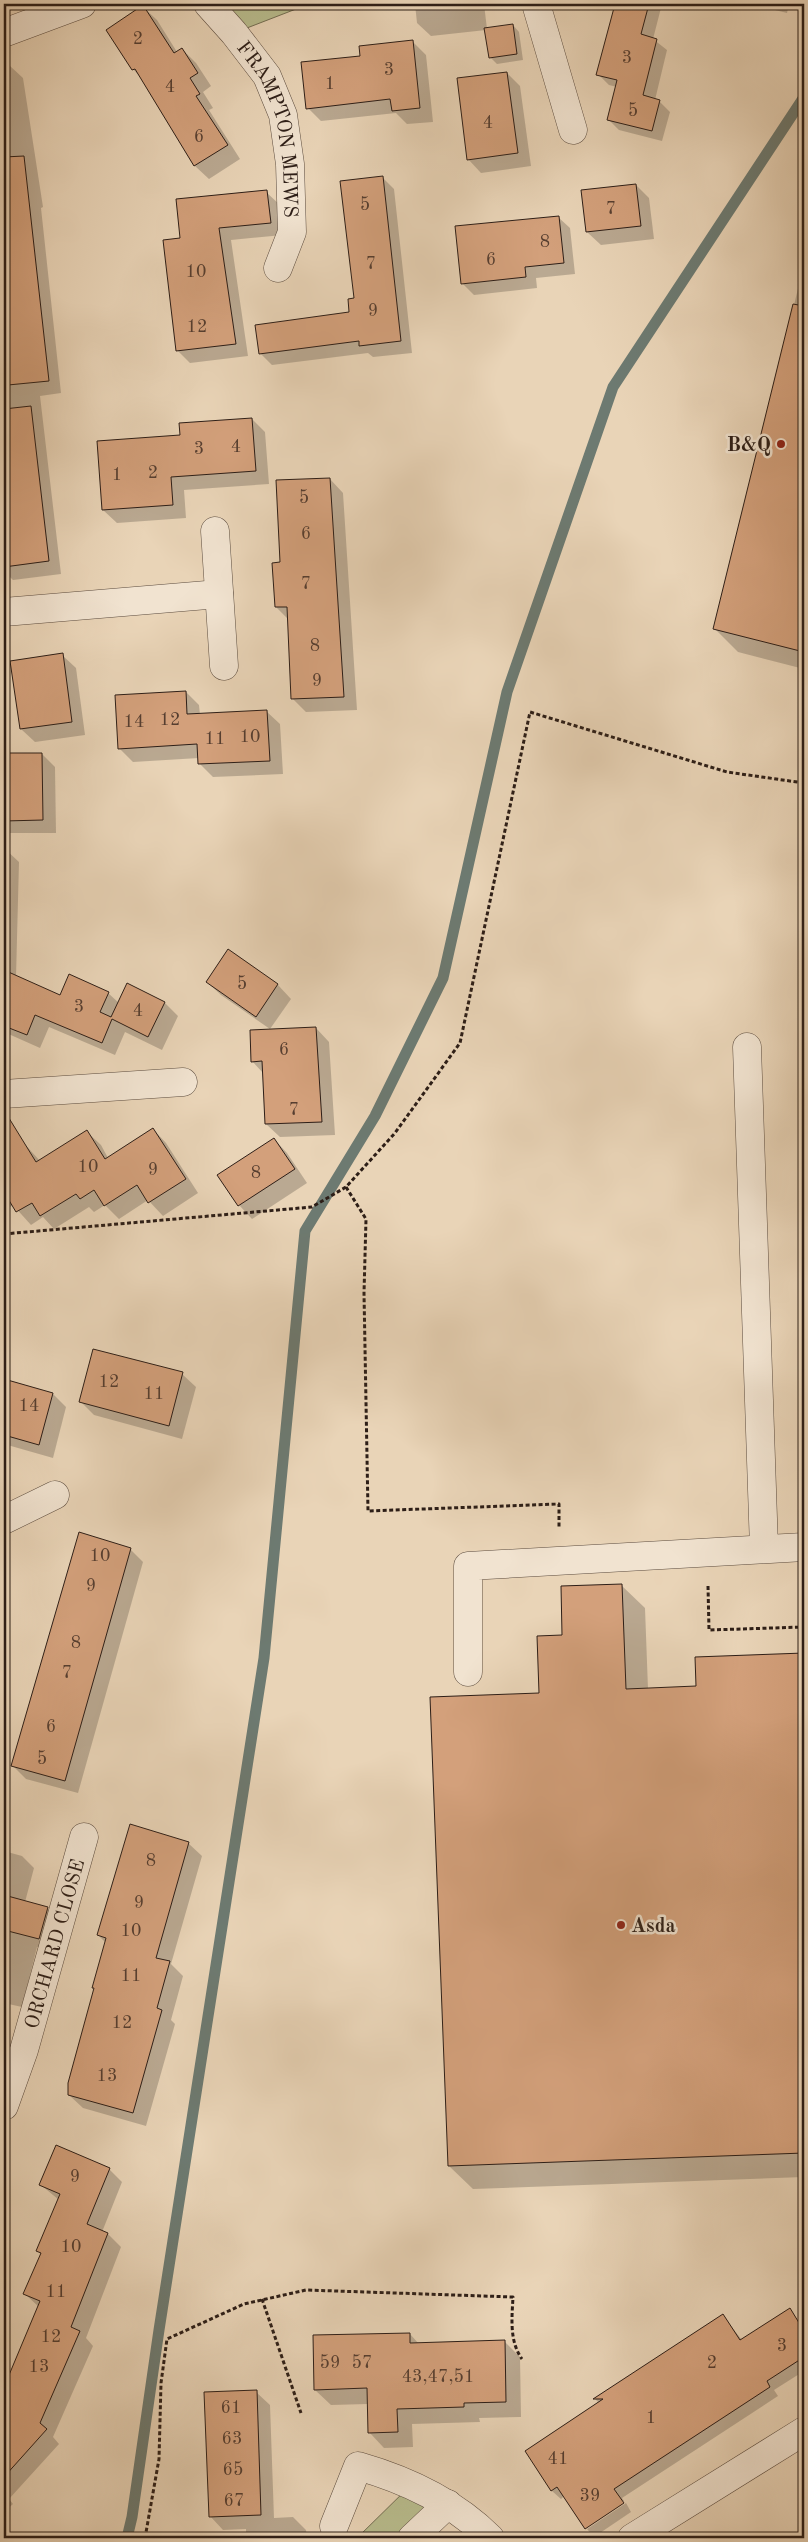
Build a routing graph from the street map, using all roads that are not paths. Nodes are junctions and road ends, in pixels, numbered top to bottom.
1 (82, 4) edge
2 (208, 4) edge
3 (536, 4) edge
4 (4, 33) edge
5 (574, 130) dead end
6 (278, 268) dead end
7 (216, 531) dead end
8 (219, 594) junction
9 (4, 612) edge
10 (224, 666) dead end
11 (747, 1046) dead end
12 (183, 1082) dead end
13 (4, 1094) edge
14 (55, 1496) dead end
15 (4, 1520) edge
16 (804, 1547) edge
17 (764, 1548) junction
18 (468, 1672) dead end
19 (84, 1837) dead end
20 (4, 2106) edge
21 (804, 2431) edge
22 (448, 2504) junction
23 (334, 2526) dead end
24 (412, 2538) edge
25 (490, 2538) edge
26 (632, 2538) edge

1 - 4 street
2 - 6 street, FRAMPTON MEWS
3 - 5 street
7 - 8 street
8 - 9 street
8 - 10 street
11 - 17 street
12 - 13 street
14 - 15 street
16 - 17 street
17 - 18 street
19 - 20 street, ORCHARD CLOSE
21 - 26 street
22 - 23 street
22 - 24 street
22 - 25 street

